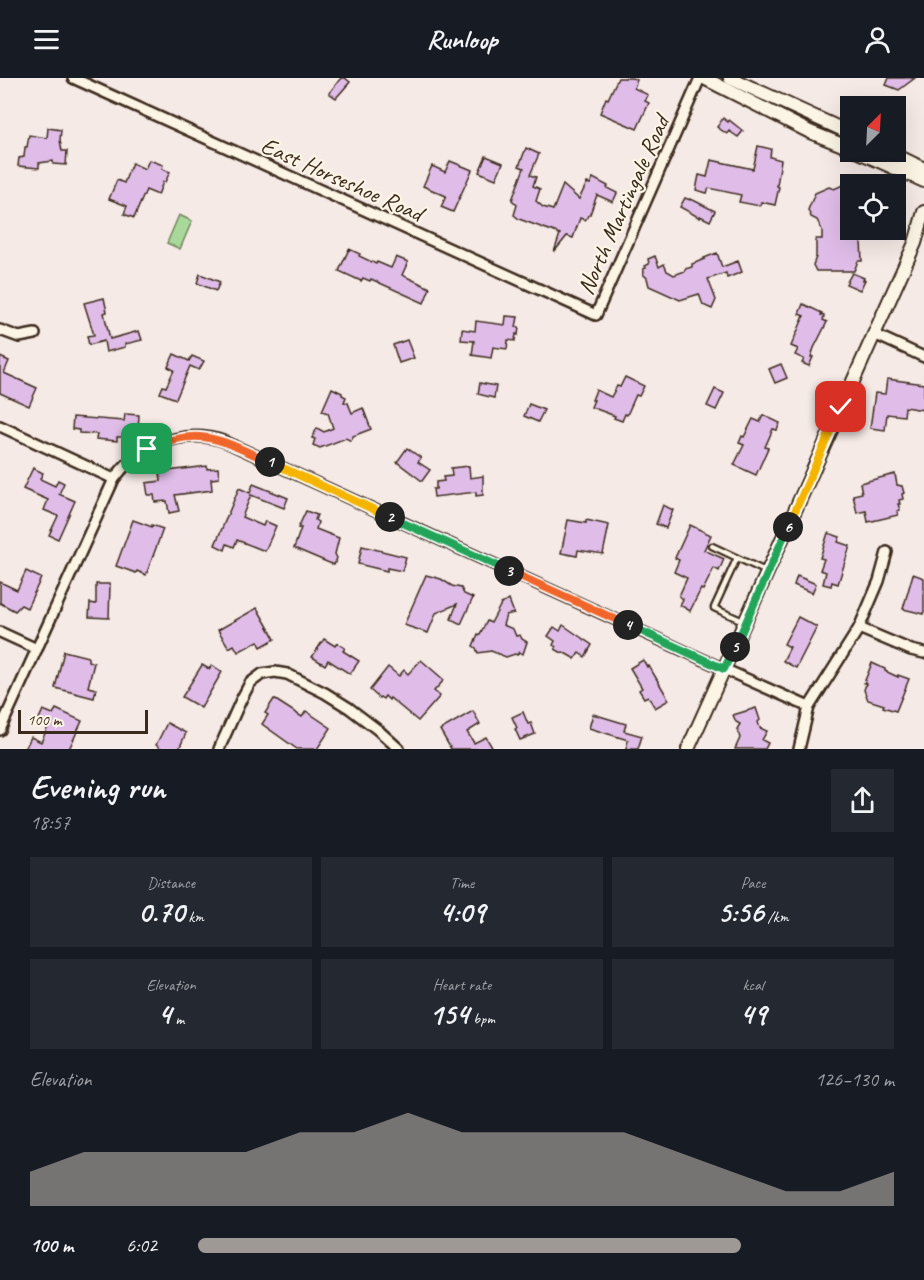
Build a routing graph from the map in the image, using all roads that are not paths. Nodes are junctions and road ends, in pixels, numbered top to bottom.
1 (73, 78) edge
2 (702, 78) edge
3 (730, 78) edge
4 (840, 129) edge
5 (840, 135) edge
6 (833, 141) junction
7 (840, 144) edge
8 (906, 160) edge
9 (881, 162) edge
10 (924, 169) edge
11 (924, 181) edge
12 (924, 212) edge
13 (924, 228) edge
14 (915, 243) junction
15 (596, 315) joint
16 (0, 330) edge
17 (35, 334) dead end
18 (874, 334) junction
19 (924, 357) edge
20 (0, 426) edge
21 (114, 478) junction
22 (712, 546) dead end
23 (887, 552) dead end
24 (737, 558) junction
25 (768, 572) junction
26 (745, 622) junction
27 (859, 628) junction
28 (0, 632) edge
29 (37, 649) junction
30 (924, 653) edge
31 (724, 669) junction
32 (809, 706) junction
33 (0, 730) edge
34 (219, 749) edge
35 (399, 749) edge
36 (688, 749) edge
37 (799, 749) edge

1 - 15 street, East Horseshoe Road
2 - 6 street
2 - 15 street, North Martingale Road
3 - 4 street
5 - 6 street
6 - 7 street
8 - 10 street
9 - 11 street
12 - 14 street
13 - 14 street
14 - 18 street
16 - 17 street
18 - 19 street
18 - 25 street
20 - 21 street
21 - 29 street
21 - 31 street
22 - 24 lane
23 - 27 street
24 - 25 lane
24 - 26 lane
25 - 26 street
26 - 31 street
27 - 30 street
27 - 32 street
28 - 29 street
29 - 33 street
31 - 32 street
31 - 36 street
32 - 37 street
34 - 35 street

